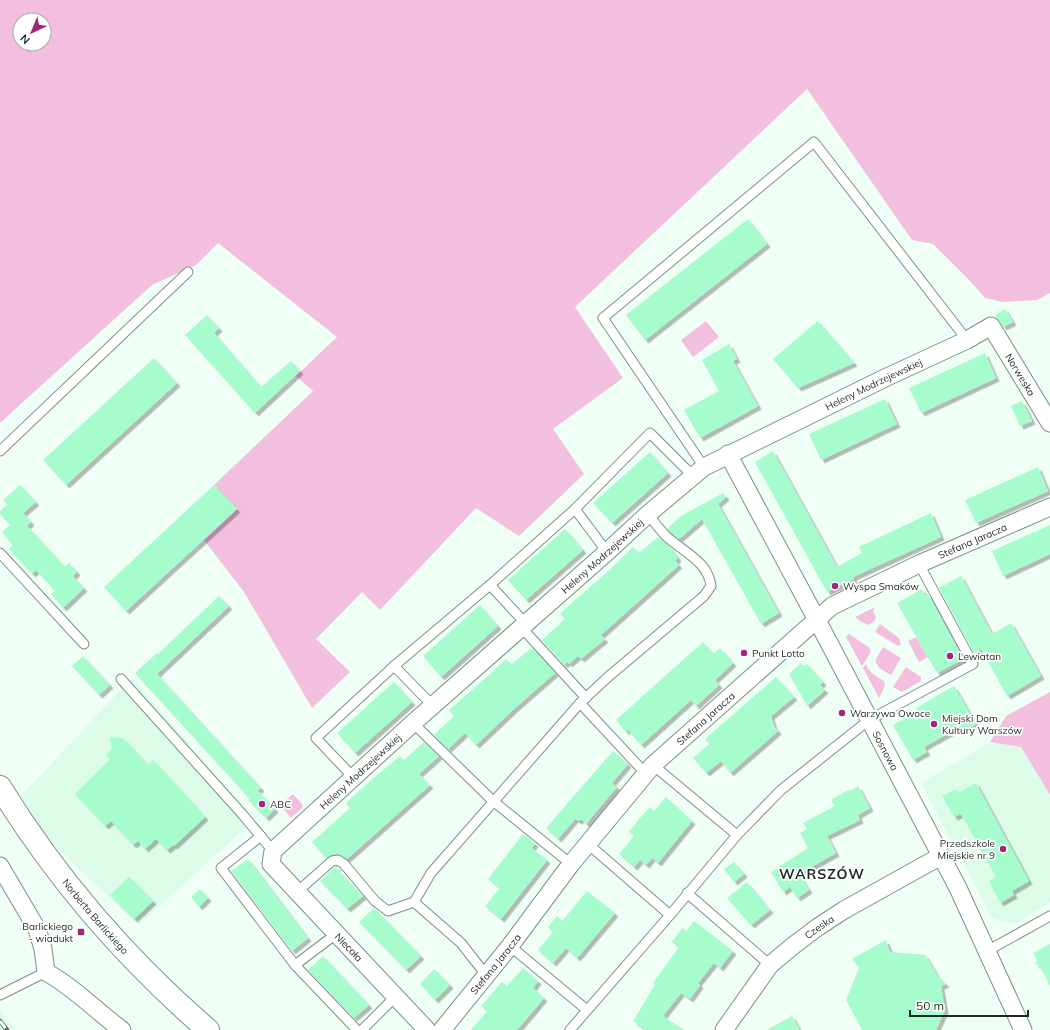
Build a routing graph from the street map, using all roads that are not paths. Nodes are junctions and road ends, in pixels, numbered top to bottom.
1 (188, 272) dead end
2 (991, 326) joint
3 (967, 340) junction
4 (1050, 423) edge
5 (0, 451) edge
6 (728, 454) junction
7 (698, 472) junction
8 (1050, 507) edge
9 (574, 509) junction
10 (648, 514) junction
11 (607, 552) junction
12 (0, 553) edge
13 (919, 564) junction
14 (490, 585) junction
15 (817, 620) junction
16 (524, 626) junction
17 (84, 644) dead end
18 (394, 666) junction
19 (121, 679) dead end
20 (583, 701) junction
21 (433, 706) junction
22 (869, 720) junction
23 (413, 723) junction
24 (649, 770) junction
25 (353, 777) junction
26 (0, 787) edge
27 (493, 801) junction
28 (737, 835) junction
29 (261, 836) junction
30 (588, 844) junction
31 (941, 856) junction
32 (272, 857) junction
33 (571, 864) junction
34 (0, 866) edge
35 (297, 892) junction
36 (687, 893) junction
37 (414, 902) junction
38 (670, 915) junction
39 (1050, 916) edge
40 (336, 934) junction
41 (510, 946) junction
42 (987, 951) junction
43 (770, 965) junction
44 (295, 966) junction
45 (46, 972) junction
46 (486, 976) junction
47 (0, 995) edge
48 (396, 996) junction
49 (587, 1010) junction
50 (122, 1030) edge
51 (208, 1030) edge
52 (357, 1030) edge
53 (362, 1030) edge
54 (427, 1030) edge
55 (442, 1030) edge
56 (570, 1030) edge
57 (724, 1030) edge
58 (1023, 1030) edge

1 - 5 lane
2 - 3 street, Heleny Modrzejewskiej
2 - 4 street, Norweska
3 - 6 street, Heleny Modrzejewskiej
3 - 7 lane
6 - 7 street, Heleny Modrzejewskiej
6 - 15 street, Sosnowa
7 - 9 lane
7 - 10 street, Heleny Modrzejewskiej
8 - 13 street, Stefana Jaracza
9 - 11 lane
9 - 14 lane
10 - 11 street, Heleny Modrzejewskiej
10 - 20 lane
11 - 16 street, Heleny Modrzejewskiej
12 - 17 lane
13 - 15 street, Stefana Jaracza
13 - 22 lane
14 - 16 lane
14 - 18 lane
15 - 22 street, Sosnowa
15 - 24 street, Stefana Jaracza
16 - 20 lane
16 - 21 street, Heleny Modrzejewskiej
18 - 21 lane
18 - 25 lane
19 - 29 lane
20 - 24 lane
20 - 27 lane
21 - 23 street, Heleny Modrzejewskiej
22 - 28 lane
22 - 31 street, Sosnowa
23 - 25 street, Heleny Modrzejewskiej
23 - 27 lane
24 - 28 lane
24 - 30 street, Stefana Jaracza
25 - 32 street, Heleny Modrzejewskiej
26 - 51 street, Norberta Barlickiego
27 - 33 lane
27 - 37 lane
28 - 36 lane
29 - 32 lane
29 - 44 lane
30 - 33 street, Stefana Jaracza
30 - 38 lane
31 - 42 street, Sosnowa
31 - 43 street, Czeska
32 - 35 street, Niecała
33 - 41 street, Stefana Jaracza
34 - 45 street
35 - 37 lane
35 - 40 street, Niecała
36 - 38 lane
36 - 43 lane
37 - 46 lane
38 - 49 lane
39 - 42 lane
40 - 44 lane
40 - 48 street, Niecała
41 - 46 street, Stefana Jaracza
41 - 49 lane
42 - 58 street, Sosnowa
43 - 57 street, Czeska
44 - 52 lane
45 - 47 lane
45 - 50 street
46 - 55 street, Stefana Jaracza
48 - 53 lane
48 - 54 street, Niecała
49 - 56 lane

